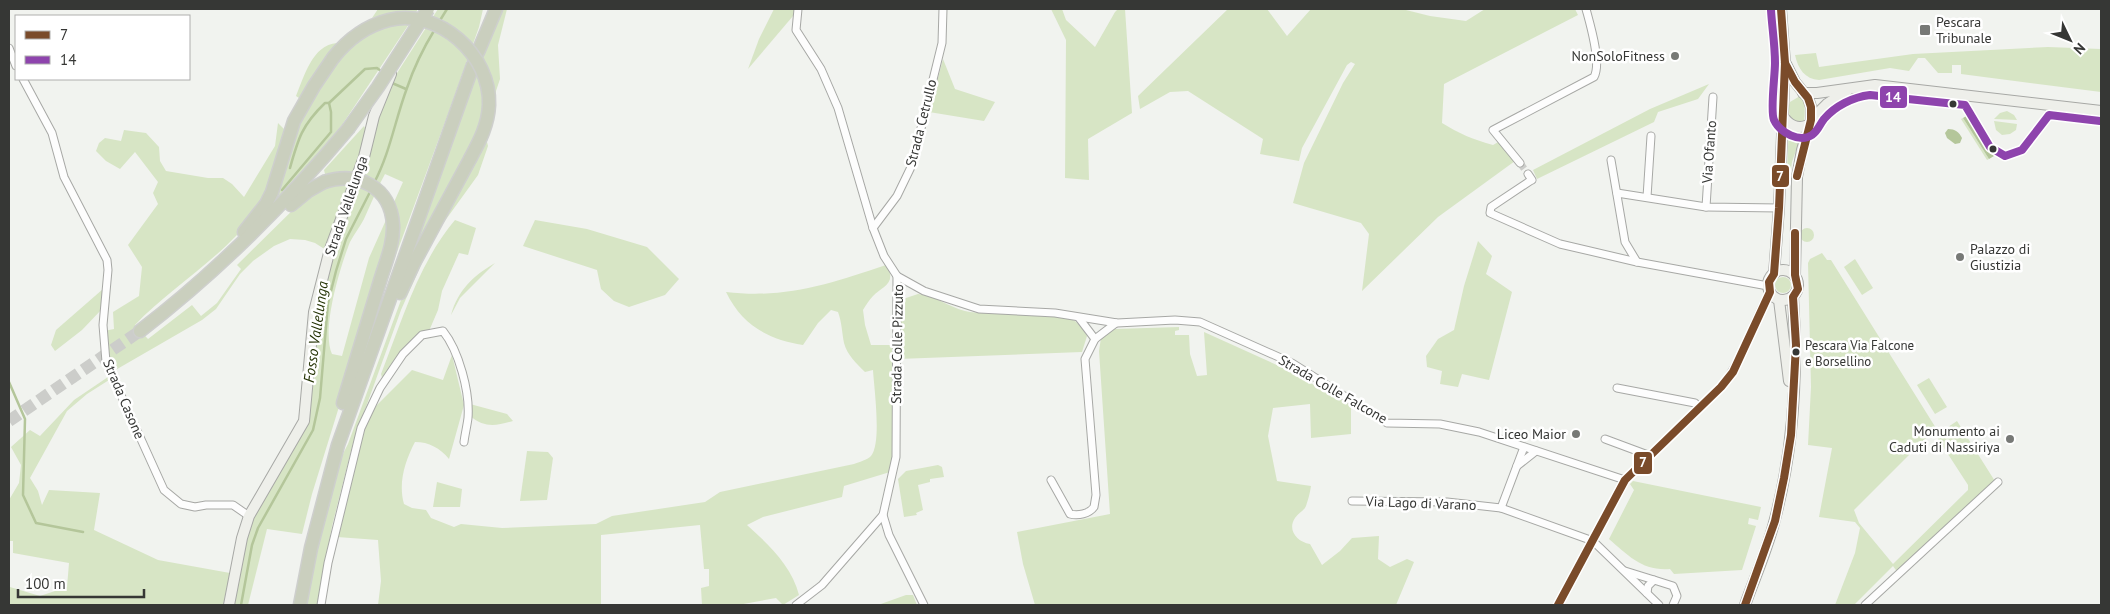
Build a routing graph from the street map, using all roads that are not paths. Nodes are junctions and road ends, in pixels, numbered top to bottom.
1 (420, 9) edge
2 (428, 9) edge
3 (487, 9) edge
4 (496, 9) edge
5 (798, 9) edge
6 (943, 9) edge
7 (1586, 9) edge
8 (1781, 9) edge
9 (9, 48) edge
10 (15, 63) edge
11 (1785, 63) junction
12 (473, 65) dead end
13 (24, 80) edge
14 (1854, 87) junction
15 (1802, 92) junction
16 (1713, 97) dead end
17 (1784, 104) junction
18 (2101, 111) edge
19 (1783, 116) junction
20 (1810, 123) junction
21 (1651, 136) dead end
22 (1611, 160) dead end
23 (1520, 163) tunnel mouth
24 (1530, 177) dead end
25 (1616, 193) junction
26 (1648, 197) junction
27 (1706, 206) junction
28 (1779, 208) junction
29 (873, 228) junction
30 (254, 233) junction
31 (232, 254) junction
32 (1637, 262) junction
33 (1774, 274) junction
34 (1794, 275) junction
35 (897, 276) junction
36 (1754, 284) junction
37 (1767, 293) junction
38 (1793, 297) junction
39 (1779, 300) junction
40 (383, 316) junction
41 (1079, 318) junction
42 (1117, 323) junction
43 (140, 331) tunnel mouth
44 (1095, 339) junction
45 (1617, 388) dead end
46 (1699, 407) junction
47 (1792, 420) junction
48 (1605, 439) dead end
49 (464, 442) dead end
50 (338, 445) junction
51 (1524, 447) junction
52 (1536, 451) junction
53 (1648, 456) junction
54 (1517, 466) junction
55 (1051, 480) dead end
56 (1625, 480) junction
57 (1998, 482) dead end
58 (1352, 501) dead end
59 (1501, 508) junction
60 (883, 515) junction
61 (249, 516) junction
62 (1592, 541) junction
63 (1623, 570) junction
64 (1654, 580) junction
65 (1647, 592) junction
66 (809, 596) junction
67 (229, 605) edge
68 (300, 605) edge
69 (321, 605) edge
70 (796, 605) edge
71 (812, 605) edge
72 (924, 605) edge
73 (1558, 605) edge
74 (1659, 605) edge
75 (1673, 605) edge
76 (1745, 605) edge
77 (1865, 605) edge

1 - 61 street, Strada Vallelunga
2 - 30 highway, bridge
3 - 4 highway
5 - 29 street, Strada Colle Pizzuto
6 - 29 street, Strada Cetrullo
7 - 23 street
8 - 11 street
9 - 10 street
11 - 15 street
11 - 17 street
12 - 40 highway
13 - 61 street, Strada Casone
14 - 15 street
14 - 18 street
14 - 20 street
15 - 17 street
15 - 20 street
16 - 27 street, Via Ofanto
17 - 19 street
19 - 20 street
19 - 28 street
20 - 34 street
21 - 26 street
22 - 25 street
24 - 32 street
25 - 26 street
25 - 32 street
26 - 27 street
27 - 28 street
28 - 33 street
29 - 35 street, Strada Colle Pizzuto
30 - 31 highway
30 - 50 highway, bridge
31 - 40 highway, bridge
31 - 43 highway
32 - 36 street
33 - 34 street
33 - 37 street
34 - 38 street
35 - 41 street, Strada Colle Falcone
35 - 60 street, Strada Colle Pizzuto
36 - 37 street
36 - 37 street
37 - 39 street
37 - 46 street
38 - 39 street
38 - 47 street
39 - 47 street
40 - 50 highway
41 - 42 street, Strada Colle Falcone
41 - 44 street
42 - 44 street
42 - 51 street, Strada Colle Falcone
44 - 55 street
45 - 46 street
46 - 53 street
47 - 76 street
48 - 53 street
49 - 69 street
50 - 68 highway
51 - 52 street, Strada Colle Falcone
51 - 54 street
52 - 54 street
52 - 56 street, Strada Colle Falcone
53 - 56 street
54 - 59 street
56 - 62 street
57 - 77 street
58 - 59 street, Via Lago di Varano
59 - 62 street, Via Lago di Varano
60 - 66 street, Strada Colle Pizzuto
60 - 72 street
61 - 67 street, Strada Vallelunga
62 - 63 street, Via Lago di Varano
62 - 73 street
63 - 64 street, Via Lago di Varano
63 - 65 street, Via Lago di Varano
64 - 65 street
64 - 75 street, Via Lago di Varano
65 - 74 street, Via Lago di Varano
66 - 70 street, Strada Colle Pizzuto
66 - 71 street

